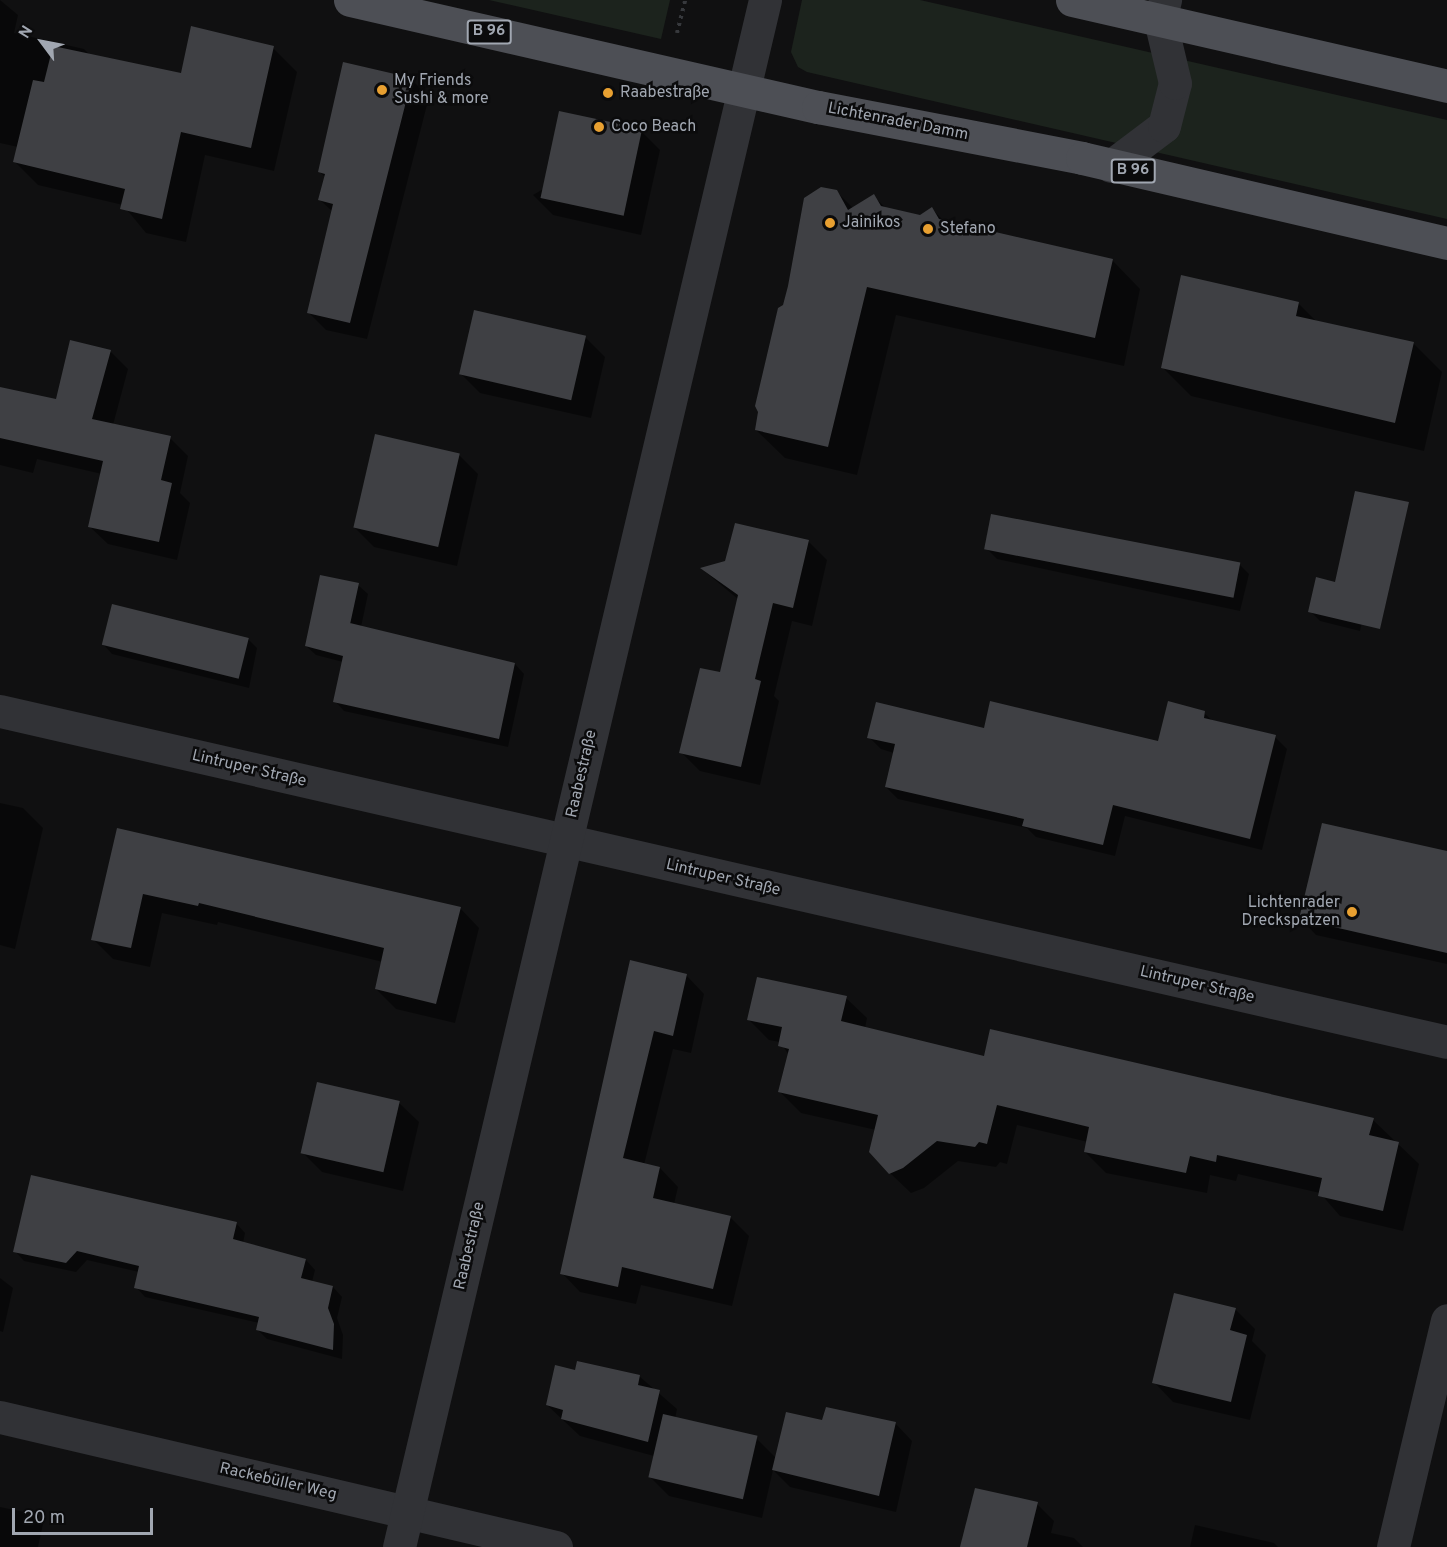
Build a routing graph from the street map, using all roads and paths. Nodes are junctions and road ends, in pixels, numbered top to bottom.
1 (350, 0) edge
2 (685, 0) edge
3 (765, 0) edge
4 (1072, 0) edge
5 (1162, 10) edge
6 (674, 42) dead end
7 (1447, 86) edge
8 (743, 90) junction
9 (1111, 166) junction
10 (1447, 243) edge
11 (0, 711) edge
12 (566, 842) junction
13 (1447, 1042) edge
14 (1447, 1320) edge
15 (0, 1417) edge
16 (407, 1513) junction
17 (399, 1547) edge
18 (556, 1547) edge
19 (1393, 1547) edge

1 - 8 main road, Lichtenrader Damm / B 96
2 - 6 path
3 - 8 street, Raabestraße
4 - 5 main road
5 - 7 main road
5 - 9 street
8 - 9 main road, Lichtenrader Damm / B 96
8 - 12 street, Raabestraße
9 - 10 main road, Lichtenrader Damm / B 96
11 - 12 street, Lintruper Straße
12 - 13 street, Lintruper Straße
12 - 16 street, Raabestraße
14 - 19 street
15 - 16 street, Rackebüller Weg
16 - 17 street, Raabestraße
16 - 18 street, Rackebüller Weg

